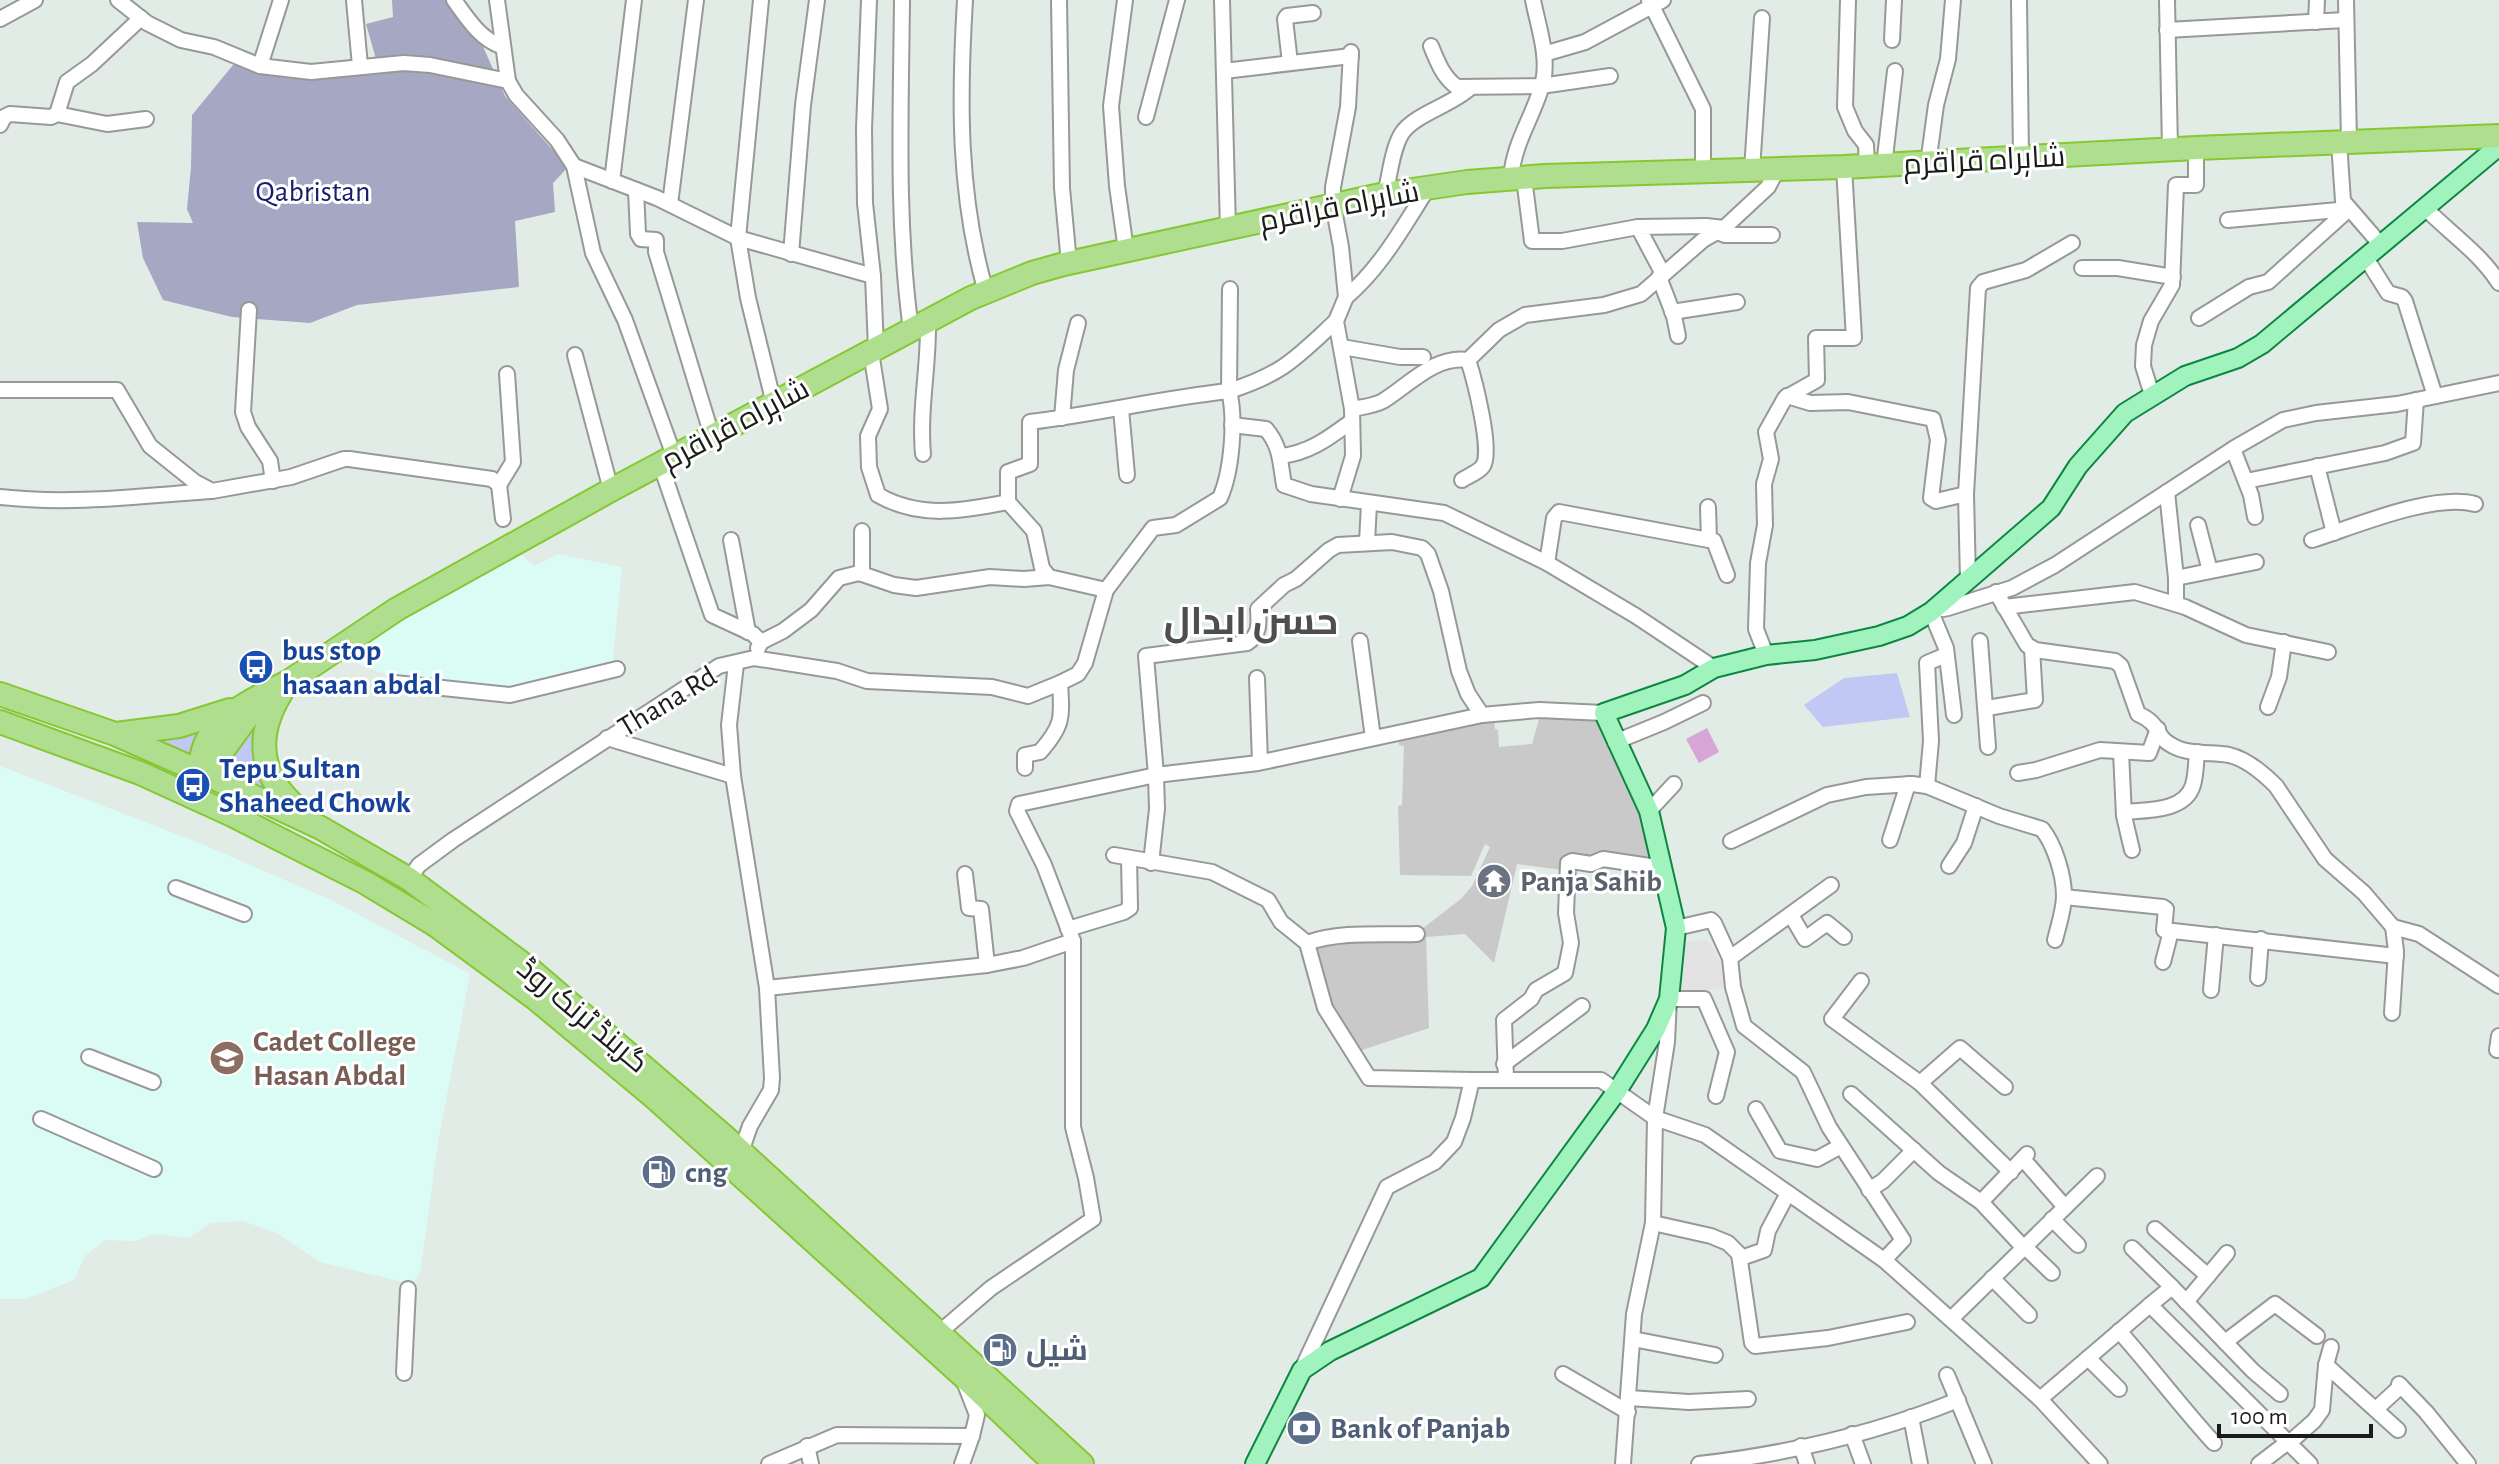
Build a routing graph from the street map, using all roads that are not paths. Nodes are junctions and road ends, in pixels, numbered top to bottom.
1 (35, 0) edge
2 (118, 0) edge
3 (281, 0) edge
4 (354, 0) edge
5 (454, 0) edge
6 (497, 0) edge
7 (634, 0) edge
8 (696, 0) edge
9 (761, 0) edge
10 (817, 0) edge
11 (869, 0) edge
12 (902, 0) edge
13 (965, 0) edge
14 (1059, 0) edge
15 (1125, 0) edge
16 (1177, 0) edge
17 (1222, 0) edge
18 (1533, 0) edge
19 (1848, 0) edge
20 (1894, 0) edge
21 (1953, 0) edge
22 (2019, 0) edge
23 (2167, 0) edge
24 (2317, 0) edge
25 (2346, 0) edge
26 (1655, 2) edge
27 (1313, 13) dead end
28 (141, 18) junction
29 (1762, 18) dead end
30 (0, 19) edge
31 (2345, 20) junction
32 (2316, 22) junction
33 (2167, 30) junction
34 (1892, 40) dead end
35 (501, 46) junction
36 (1431, 46) dead end
37 (1544, 54) junction
38 (1290, 63) junction
39 (260, 66) junction
40 (360, 66) junction
41 (1224, 71) junction
42 (1895, 71) dead end
43 (1610, 76) dead end
44 (508, 81) junction
45 (1541, 86) junction
46 (1470, 88) junction
47 (57, 114) junction
48 (1146, 117) dead end
49 (146, 119) dead end
50 (0, 125) edge
51 (2499, 136) edge
52 (2344, 142) junction
53 (2499, 146) edge
54 (2196, 148) junction
55 (2170, 149) junction
56 (2021, 157) junction
57 (1928, 164) junction
58 (574, 166) junction
59 (1875, 166) junction
60 (1844, 167) junction
61 (1752, 170) junction
62 (1777, 170) junction
63 (1703, 172) junction
64 (1518, 178) junction
65 (612, 181) junction
66 (1428, 188) junction
67 (636, 190) junction
68 (1385, 194) junction
69 (670, 204) junction
70 (1333, 204) junction
71 (2425, 208) junction
72 (2349, 209) junction
73 (2228, 220) dead end
74 (1638, 227) junction
75 (1228, 229) junction
76 (1720, 230) junction
77 (1772, 235) dead end
78 (738, 238) junction
79 (2072, 243) dead end
80 (2381, 245) junction
81 (1126, 250) junction
82 (791, 254) junction
83 (2366, 258) junction
84 (1069, 263) junction
85 (2082, 268) dead end
86 (873, 276) junction
87 (1661, 276) junction
88 (2173, 277) junction
89 (2499, 283) edge
90 (1230, 289) dead end
91 (986, 292) junction
92 (1346, 297) junction
93 (1737, 302) dead end
94 (249, 310) dead end
95 (1672, 312) junction
96 (2199, 318) dead end
97 (1336, 321) junction
98 (1078, 323) dead end
99 (919, 325) junction
100 (1678, 336) dead end
101 (1342, 347) junction
102 (873, 350) junction
103 (575, 355) dead end
104 (1423, 357) dead end
105 (1468, 360) junction
106 (507, 374) dead end
107 (2499, 383) edge
108 (0, 390) edge
109 (1229, 391) junction
110 (2152, 395) junction
111 (1787, 396) junction
112 (2435, 396) junction
113 (2416, 400) junction
114 (774, 404) junction
115 (1121, 409) junction
116 (1352, 415) junction
117 (1062, 418) junction
118 (1232, 425) junction
119 (712, 436) junction
120 (2233, 449) junction
121 (923, 454) dead end
122 (1281, 456) junction
123 (667, 460) junction
124 (2317, 466) junction
125 (1127, 475) dead end
126 (1462, 480) dead end
127 (273, 481) junction
128 (2246, 481) junction
129 (499, 485) junction
130 (611, 490) junction
131 (212, 491) junction
132 (2167, 492) junction
133 (1966, 494) junction
134 (0, 497) edge
135 (1340, 499) junction
136 (1008, 502) junction
137 (1369, 504) junction
138 (2475, 504) dead end
139 (1708, 507) dead end
140 (2255, 517) dead end
141 (503, 519) dead end
142 (2198, 525) dead end
143 (862, 531) dead end
144 (2334, 533) junction
145 (731, 540) dead end
146 (1709, 540) junction
147 (2312, 540) dead end
148 (1367, 542) junction
149 (2256, 562) dead end
150 (1547, 563) junction
151 (2210, 571) junction
152 (862, 574) junction
153 (1727, 575) dead end
154 (1049, 577) junction
155 (2176, 578) junction
156 (1968, 580) junction
157 (1106, 590) junction
158 (1996, 592) junction
159 (2176, 604) junction
160 (2004, 607) junction
161 (1931, 611) junction
162 (748, 632) junction
163 (1360, 641) dead end
164 (1980, 641) dead end
165 (761, 642) junction
166 (2284, 642) junction
167 (2032, 648) junction
168 (2328, 652) dead end
169 (1766, 655) junction
170 (1946, 655) junction
171 (754, 658) junction
172 (736, 664) junction
173 (1714, 668) junction
174 (617, 669) dead end
175 (1257, 678) dead end
176 (288, 682) junction
177 (395, 683) dead end
178 (1060, 683) junction
179 (0, 694) edge
180 (1703, 703) dead end
181 (237, 707) junction
182 (2268, 707) dead end
183 (1987, 708) junction
184 (1604, 713) junction
185 (1482, 715) junction
186 (1954, 715) dead end
187 (0, 722) edge
188 (2158, 729) junction
189 (115, 734) junction
190 (607, 738) junction
191 (1373, 738) junction
192 (1615, 742) junction
193 (1988, 747) dead end
194 (2121, 752) junction
195 (2197, 752) junction
196 (1260, 762) junction
197 (1025, 768) dead end
198 (201, 772) junction
199 (2018, 773) dead end
200 (1156, 775) junction
201 (733, 776) junction
202 (1674, 784) dead end
203 (1908, 784) junction
204 (1927, 786) junction
205 (1976, 806) junction
206 (1649, 811) junction
207 (2124, 812) junction
208 (321, 828) junction
209 (1890, 840) dead end
210 (1731, 841) dead end
211 (2132, 850) dead end
212 (1151, 863) junction
213 (1949, 866) dead end
214 (1663, 868) junction
215 (965, 874) dead end
216 (409, 879) junction
217 (1831, 885) dead end
218 (176, 888) dead end
219 (2064, 897) junction
220 (244, 914) dead end
221 (1791, 915) junction
222 (2393, 927) junction
223 (1676, 928) junction
224 (2171, 931) junction
225 (1417, 934) dead end
226 (1071, 935) junction
227 (2216, 935) junction
228 (1844, 937) dead end
229 (2261, 939) junction
230 (2055, 940) dead end
231 (1307, 943) junction
232 (2396, 956) junction
233 (1730, 958) junction
234 (2163, 962) dead end
235 (987, 965) junction
236 (2258, 978) dead end
237 (1861, 981) dead end
238 (2499, 986) edge
239 (767, 988) junction
240 (2211, 990) dead end
241 (1669, 999) junction
242 (1582, 1006) dead end
243 (2392, 1013) dead end
244 (89, 1057) dead end
245 (1504, 1064) junction
246 (1472, 1080) junction
247 (1506, 1080) junction
248 (153, 1082) dead end
249 (1920, 1083) junction
250 (2005, 1087) dead end
251 (1617, 1091) junction
252 (1851, 1094) dead end
253 (1716, 1096) dead end
254 (1756, 1109) dead end
255 (1655, 1118) junction
256 (41, 1119) dead end
257 (750, 1126) junction
258 (724, 1136) junction
259 (1841, 1146) junction
260 (1914, 1150) junction
261 (741, 1152) junction
262 (154, 1169) dead end
263 (2011, 1172) junction
264 (2097, 1176) dead end
265 (1869, 1190) junction
266 (1788, 1193) junction
267 (1981, 1202) junction
268 (2065, 1207) junction
269 (2052, 1219) junction
270 (1653, 1223) junction
271 (2155, 1229) dead end
272 (2078, 1245) dead end
273 (2023, 1247) junction
274 (2132, 1248) dead end
275 (2227, 1253) dead end
276 (1741, 1258) junction
277 (1884, 1260) junction
278 (2052, 1273) dead end
279 (2208, 1276) junction
280 (1992, 1278) junction
281 (2172, 1287) junction
282 (408, 1289) dead end
283 (2186, 1302) junction
284 (2150, 1305) junction
285 (2029, 1315) dead end
286 (1951, 1319) junction
287 (1907, 1322) dead end
288 (2119, 1331) junction
289 (940, 1332) junction
290 (2317, 1336) dead end
291 (1633, 1339) junction
292 (2225, 1342) junction
293 (2331, 1347) dead end
294 (1715, 1355) dead end
295 (2088, 1358) junction
296 (2326, 1365) junction
297 (1302, 1370) junction
298 (404, 1373) dead end
299 (1563, 1374) dead end
300 (962, 1375) junction
301 (1947, 1375) dead end
302 (2119, 1389) dead end
303 (2280, 1394) dead end
304 (1748, 1399) dead end
305 (2040, 1399) junction
306 (1958, 1400) junction
307 (1629, 1405) junction
308 (2376, 1409) junction
309 (1004, 1414) junction
310 (977, 1415) junction
311 (1911, 1417) junction
312 (2398, 1430) dead end
313 (1852, 1434) junction
314 (972, 1436) junction
315 (2288, 1442) junction
316 (2214, 1443) dead end
317 (807, 1446) junction
318 (1801, 1446) junction
319 (1748, 1461) edge
320 (769, 1464) edge
321 (811, 1464) edge
322 (962, 1464) edge
323 (1055, 1464) edge
324 (1082, 1464) edge
325 (1255, 1464) edge
326 (1623, 1464) edge
327 (1699, 1464) edge
328 (1807, 1464) edge
329 (1863, 1464) edge
330 (1920, 1464) edge
331 (1984, 1464) edge
332 (2100, 1464) edge
333 (2259, 1464) edge
334 (2310, 1464) edge
335 (2468, 1464) edge

1 - 30 street
2 - 28 street
3 - 39 street
4 - 40 street
5 - 35 street
6 - 35 street
7 - 65 street
8 - 69 street
9 - 78 street
10 - 82 street
11 - 86 street
12 - 99 street
13 - 91 street
14 - 84 street
15 - 81 street
16 - 48 street
17 - 41 street
18 - 37 street
19 - 59 street
20 - 34 street
21 - 57 street
22 - 56 street
23 - 33 street
24 - 32 street
25 - 31 street
26 - 37 street
26 - 63 street
27 - 38 street
28 - 39 street
28 - 47 street
29 - 61 street
31 - 32 street
31 - 52 street
32 - 33 street
33 - 55 street
35 - 44 street
36 - 46 street
37 - 45 street
38 - 41 street
38 - 70 street
39 - 40 street
40 - 44 street
41 - 75 street
42 - 59 street
43 - 45 street
44 - 58 street
45 - 46 street
45 - 64 street
46 - 68 street
47 - 49 street
47 - 50 street
51 - 52 highway, شاہراہ قراقرم
52 - 54 highway, شاہراہ قراقرم
52 - 72 street
53 - 71 main road
54 - 55 highway, شاہراہ قراقرم
54 - 88 street
55 - 56 highway, شاہراہ قراقرم
56 - 57 highway, شاہراہ قراقرم
57 - 59 highway, شاہراہ قراقرم
58 - 65 street
58 - 123 street
59 - 60 highway, شاہراہ قراقرم
60 - 62 highway, شاہراہ قراقرم
60 - 111 street
61 - 62 highway, شاہراہ قراقرم
61 - 63 highway, شاہراہ قراقرم
62 - 76 street
63 - 64 highway, شاہراہ قراقرم
64 - 66 highway, شاہراہ قراقرم
64 - 74 street
65 - 67 street
66 - 68 highway, شاہراہ قراقرم
66 - 92 street
67 - 69 street
67 - 119 street
68 - 70 highway, شاہراہ قراقرم
69 - 78 street
70 - 75 highway, شاہراہ قراقرم
70 - 92 street
71 - 80 main road
71 - 89 street
72 - 73 street
72 - 80 street
72 - 96 street
74 - 76 street
74 - 87 street
75 - 81 highway, شاہراہ قراقرم
76 - 77 street
76 - 87 street
78 - 82 street
78 - 114 street
79 - 133 street
80 - 83 main road
81 - 84 highway, شاہراہ قراقرم
82 - 86 street
83 - 110 main road
83 - 112 street
84 - 91 highway, شاہراہ قراقرم
85 - 88 street
86 - 102 street
87 - 95 street
87 - 105 street
88 - 110 street
90 - 109 street
91 - 99 highway, شاہراہ قراقرم
92 - 97 street
93 - 95 street
94 - 127 street
95 - 100 street
97 - 101 street
97 - 109 street
98 - 117 street
99 - 102 highway, شاہراہ قراقرم
99 - 121 street
101 - 104 street
101 - 116 street
102 - 114 highway, شاہراہ قراقرم
102 - 136 street
103 - 130 street
105 - 116 street
105 - 126 street
106 - 129 street
107 - 112 street
108 - 131 street
109 - 115 street
109 - 118 street
110 - 156 main road
111 - 133 street
111 - 169 street
112 - 113 street
113 - 120 street
113 - 124 street
114 - 119 highway, شاہراہ قراقرم
115 - 117 street
115 - 125 street
116 - 122 street
116 - 135 street
117 - 136 street
118 - 122 street
118 - 157 street
119 - 123 highway, شاہراہ قراقرم
120 - 128 street
120 - 132 street
122 - 135 street
123 - 130 highway, شاہراہ قراقرم
123 - 162 street
124 - 128 street
124 - 144 street
127 - 129 street
127 - 131 street
128 - 140 street
129 - 141 street
130 - 176 highway, شاہراہ قراقرم
131 - 134 street
132 - 155 street
132 - 158 street
133 - 156 street
135 - 137 street
136 - 154 street
137 - 148 street
137 - 150 street
138 - 144 street
139 - 146 street
142 - 151 street
143 - 152 street
144 - 147 street
145 - 162 street
146 - 150 street
146 - 153 street
148 - 185 street
148 - 200 street
149 - 151 street
150 - 173 street
151 - 155 street
152 - 154 street
152 - 165 street
154 - 157 street
155 - 159 street
156 - 161 main road
157 - 178 street
158 - 160 street
158 - 161 street
159 - 160 street
159 - 166 street
160 - 167 street
161 - 169 main road
161 - 170 street
162 - 165 street
163 - 191 street
164 - 183 street
165 - 171 street
166 - 168 street
166 - 182 street
167 - 183 street
167 - 188 street
169 - 173 main road
170 - 186 street
170 - 204 street
171 - 172 street, Thana Rd
171 - 178 street, Thana Rd
172 - 190 street, Thana Rd
172 - 201 street
173 - 184 main road
174 - 177 street
175 - 196 street
176 - 181 highway, شاہراہ قراقرم
176 - 198 highway, شاہراہ قراقرم
176 - 208 highway
178 - 197 street
179 - 189 highway, گرینڈ ٹرنک روڈ
180 - 192 street
181 - 189 highway
181 - 198 highway, شاہراہ قراقرم
183 - 193 street
184 - 185 street
184 - 192 main road
185 - 191 street
187 - 300 highway, گرینڈ ٹرنک روڈ
188 - 194 street
188 - 195 street
189 - 198 highway, گرینڈ ٹرنک روڈ
190 - 201 street
190 - 216 street, Thana Rd
191 - 196 street
192 - 206 main road
194 - 199 street
194 - 207 street
195 - 207 street
195 - 222 street
196 - 200 street
198 - 208 highway, گرینڈ ٹرنک روڈ
200 - 212 street
200 - 226 street
201 - 239 street
202 - 206 street
203 - 204 street
203 - 209 street
203 - 210 street
204 - 205 street
205 - 213 street
205 - 219 street
206 - 214 main road
207 - 211 street
208 - 216 highway, گرینڈ ٹرنک روڈ
212 - 226 street
212 - 231 street
214 - 223 main road
214 - 245 street
215 - 235 street
216 - 258 highway, گرینڈ ٹرنک روڈ
217 - 221 street
218 - 220 street
219 - 224 street
219 - 230 street
221 - 228 street
221 - 233 street
222 - 232 street
222 - 238 street
223 - 233 street
223 - 241 main road
224 - 227 street
224 - 234 street
225 - 231 street
226 - 235 street
226 - 289 street
227 - 229 street
227 - 240 street
229 - 232 street
229 - 236 street
231 - 246 street
232 - 243 street
233 - 259 street
235 - 239 street
237 - 249 street
239 - 257 street
241 - 251 main road
241 - 253 street
241 - 255 street
242 - 245 street
244 - 248 street
245 - 247 street
246 - 247 street
246 - 297 street
247 - 251 street
249 - 250 street
249 - 263 street
251 - 255 street
251 - 297 main road
252 - 260 street
254 - 259 street
255 - 266 street
255 - 270 street
256 - 262 street
257 - 258 street
257 - 261 street
258 - 261 highway, گرینڈ ٹرنک روڈ
259 - 265 street
260 - 265 street
260 - 267 street
261 - 289 highway, گرینڈ ٹرنک روڈ
263 - 267 street
263 - 268 street
264 - 268 street
265 - 277 street
266 - 276 street
266 - 277 street
267 - 273 street
268 - 269 street
269 - 272 street
269 - 273 street
270 - 276 street
270 - 291 street
271 - 279 street
273 - 278 street
273 - 280 street
274 - 281 street
275 - 279 street
276 - 287 street
277 - 286 street
279 - 283 street
280 - 285 street
280 - 286 street
281 - 283 street
281 - 284 street
282 - 298 street
283 - 292 street
284 - 288 street
284 - 315 street
286 - 305 street
288 - 295 street
288 - 316 street
289 - 324 highway, گرینڈ ٹرنک روڈ
290 - 292 street
291 - 294 street
291 - 307 street
292 - 303 street
293 - 296 street
295 - 302 street
295 - 305 street
296 - 308 street
296 - 315 street
297 - 325 main road
299 - 307 street
300 - 309 highway, گرینڈ ٹرنک روڈ
300 - 310 street
301 - 306 street
304 - 307 street
305 - 332 street
306 - 311 street
306 - 331 street
307 - 326 street
308 - 312 street
308 - 335 street
309 - 310 street
309 - 323 highway, گرینڈ ٹرنک روڈ
310 - 314 street
311 - 313 street
311 - 330 street
313 - 318 street
313 - 329 street
314 - 317 street
314 - 322 street
315 - 333 street
315 - 334 street
317 - 320 street
317 - 321 street
318 - 319 street
318 - 328 street
319 - 327 street

